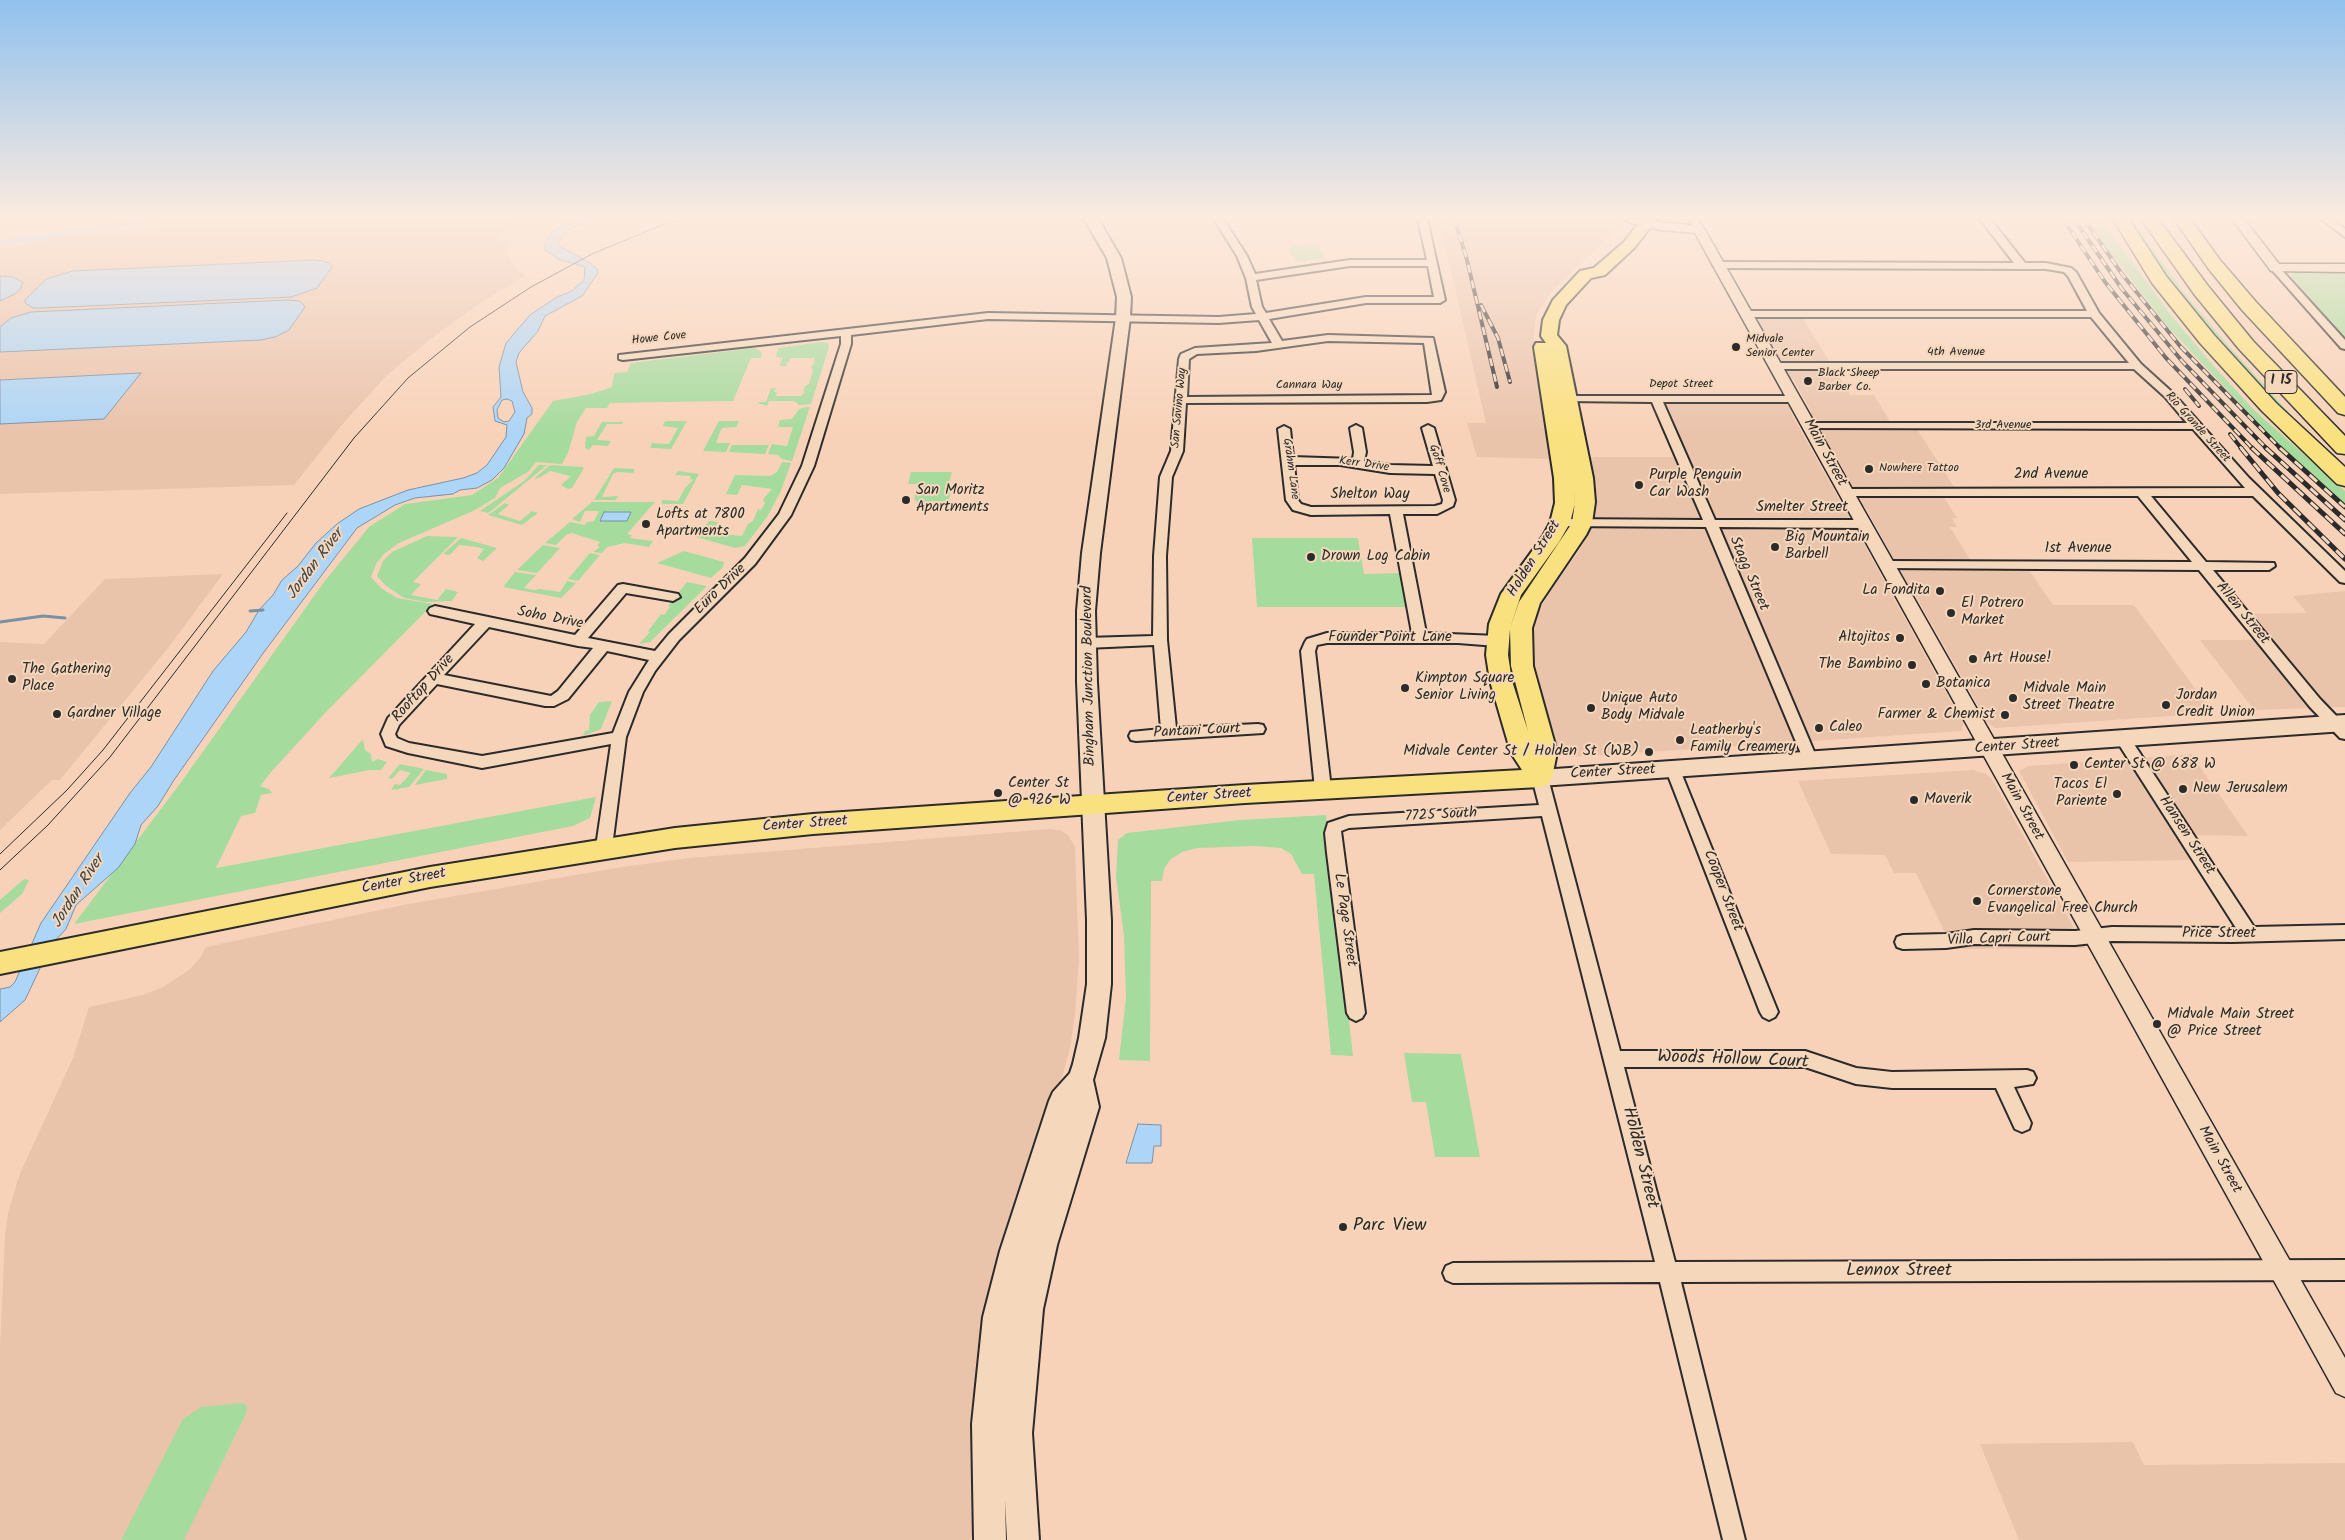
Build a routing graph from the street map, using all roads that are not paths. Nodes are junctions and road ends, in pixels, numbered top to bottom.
1 (1123, 291) edge
2 (1254, 291) edge
3 (1438, 291) edge
4 (1569, 291) edge
5 (1733, 291) edge
6 (2081, 291) edge
7 (2162, 291) edge
8 (2168, 291) edge
9 (2202, 291) edge
10 (2236, 291) edge
11 (2260, 291) edge
12 (2296, 291) edge
13 (1746, 314) junction
14 (2094, 314) junction
15 (1262, 317) junction
16 (1123, 318) junction
17 (846, 332) junction
18 (1549, 336) junction
19 (2207, 339) junction
20 (1279, 345) junction
21 (2345, 346) edge
22 (623, 357) dead end
23 (1775, 366) junction
24 (2137, 366) junction
25 (2345, 383) edge
26 (1437, 398) joint
27 (1568, 399) junction
28 (1656, 399) junction
29 (1793, 399) junction
30 (1181, 400) junction
31 (2345, 409) edge
32 (1809, 426) junction
33 (2197, 426) junction
34 (1356, 428) dead end
35 (1428, 428) dead end
36 (1284, 429) dead end
37 (2345, 448) edge
38 (1288, 461) junction
39 (1358, 464) junction
40 (1440, 470) junction
41 (2345, 479) edge
42 (2141, 491) junction
43 (1846, 492) junction
44 (2257, 492) junction
45 (1297, 508) joint
46 (1444, 508) joint
47 (1396, 511) junction
48 (1571, 523) junction
49 (1710, 524) junction
50 (1864, 524) junction
51 (1886, 565) junction
52 (2202, 566) junction
53 (2269, 566) dead end
54 (2345, 579) edge
55 (673, 597) dead end
56 (435, 611) dead end
57 (485, 622) junction
58 (1420, 638) junction
59 (1160, 640) junction
60 (578, 641) junction
61 (1498, 641) junction
62 (1086, 643) junction
63 (603, 646) junction
64 (659, 657) junction
65 (434, 678) junction
66 (2342, 727) edge
67 (1258, 729) dead end
68 (1169, 734) junction
69 (1136, 736) dead end
70 (619, 737) junction
71 (2123, 739) junction
72 (1989, 749) junction
73 (1811, 761) junction
74 (1674, 770) junction
75 (1540, 778) junction
76 (1323, 789) junction
77 (1093, 806) junction
78 (1548, 810) junction
79 (1334, 827) joint
80 (604, 847) junction
81 (2345, 932) edge
82 (2249, 934) junction
83 (2094, 936) junction
84 (1903, 942) dead end
85 (1, 963) edge
86 (1769, 1012) dead end
87 (1356, 1013) dead end
88 (1613, 1058) junction
89 (2027, 1078) dead end
90 (1080, 1080) junction
91 (2001, 1080) junction
92 (2022, 1123) dead end
93 (2281, 1270) junction
94 (2345, 1270) edge
95 (1668, 1272) junction
96 (1452, 1273) dead end
97 (2345, 1384) edge
98 (990, 1540) edge
99 (1023, 1540) edge
100 (1734, 1540) edge

1 - 16 main road, Bingham Junction Boulevard
2 - 15 street
3 - 15 street, Howe Cove
4 - 18 main road, Holden Street
5 - 13 street, Main Street
6 - 14 street, Rio Grande Street
7 - 19 highway
8 - 19 highway
9 - 37 highway, I 15
10 - 31 highway, I 15
11 - 25 highway
12 - 21 street
13 - 14 street
13 - 23 street, Main Street
14 - 24 street, Rio Grande Street
15 - 16 street, Howe Cove
15 - 20 street
16 - 17 street, Howe Cove
16 - 62 main road, Bingham Junction Boulevard
17 - 22 street, Howe Cove
17 - 64 street, Euro Drive
18 - 27 main road, Holden Street
18 - 48 main road, Holden Street
19 - 41 highway
20 - 26 street, San Savino Way
20 - 30 street, San Savino Way
23 - 24 street, 4th Avenue
23 - 29 street, Main Street
24 - 33 street, Rio Grande Street
26 - 30 street, Cannara Way
27 - 28 street, Depot Street
27 - 48 main road, Holden Street
28 - 29 street, Depot Street
28 - 49 street, Stagg Street
29 - 32 street, Main Street
30 - 59 street, San Savino Way
32 - 33 street, 3rd Avenue
32 - 43 street, Main Street
33 - 44 street, Rio Grande Street
34 - 39 street
35 - 40 street, Goff Cove
36 - 38 street, Grahm Lane
38 - 39 street, Kerr Drive
38 - 45 street, Grahm Lane
39 - 40 street, Kerr Drive
40 - 46 street, Goff Cove
42 - 43 street, 2nd Avenue
42 - 44 street, 2nd Avenue
42 - 52 street, Allen Street
43 - 50 street, Main Street
44 - 54 street, Rio Grande Street
45 - 47 street, Shelton Way
46 - 47 street, Shelton Way
47 - 58 street
48 - 49 street, Smelter Street
48 - 61 main road, Holden Street
48 - 75 main road, Holden Street
49 - 50 street, Smelter Street
49 - 73 street, Stagg Street
50 - 51 street, Main Street
51 - 52 street, 1st Avenue
51 - 72 street, Main Street
52 - 53 street, 1st Avenue
52 - 66 street, Allen Street
55 - 60 street
56 - 57 street, Soho Drive
57 - 60 street, Soho Drive
57 - 65 street, Rooftop Drive
58 - 61 street, Founder Point Lane
58 - 76 street, Founder Point Lane
59 - 62 street
59 - 68 street, San Savino Way
60 - 63 street, Soho Drive
61 - 75 main road, Holden Street
62 - 77 main road, Bingham Junction Boulevard
63 - 64 street, Soho Drive
63 - 65 street
64 - 70 street, Euro Drive
65 - 70 street, Rooftop Drive
66 - 71 main road, Center Street
67 - 68 street, Pantani Court
68 - 69 street, Pantani Court
70 - 80 street, Euro Drive
71 - 72 main road, Center Street
71 - 82 street, Hansen Street
72 - 73 main road, Center Street
72 - 83 street, Main Street
73 - 74 main road, Center Street
74 - 75 main road, Center Street
74 - 86 street, Cooper Street
75 - 76 main road, Center Street
75 - 78 street, Holden Street
76 - 77 main road, Center Street
77 - 80 main road, Center Street
77 - 90 main road, Bingham Junction Boulevard
78 - 79 street, 7725 South
78 - 88 street, Holden Street
79 - 87 street, Le Page Street
80 - 85 main road, Center Street
81 - 82 street, Price Street
82 - 83 street, Price Street
83 - 84 street, Villa Capri Court
83 - 93 street, Main Street
88 - 91 street, Woods Hollow Court
88 - 95 street, Holden Street
89 - 91 street, Woods Hollow Court
90 - 98 main road, Bingham Junction Boulevard
90 - 99 main road, Bingham Junction Boulevard
91 - 92 street
93 - 94 street, Lennox Street
93 - 95 street, Lennox Street
93 - 97 street, Main Street
95 - 96 street, Lennox Street
95 - 100 street, Holden Street

